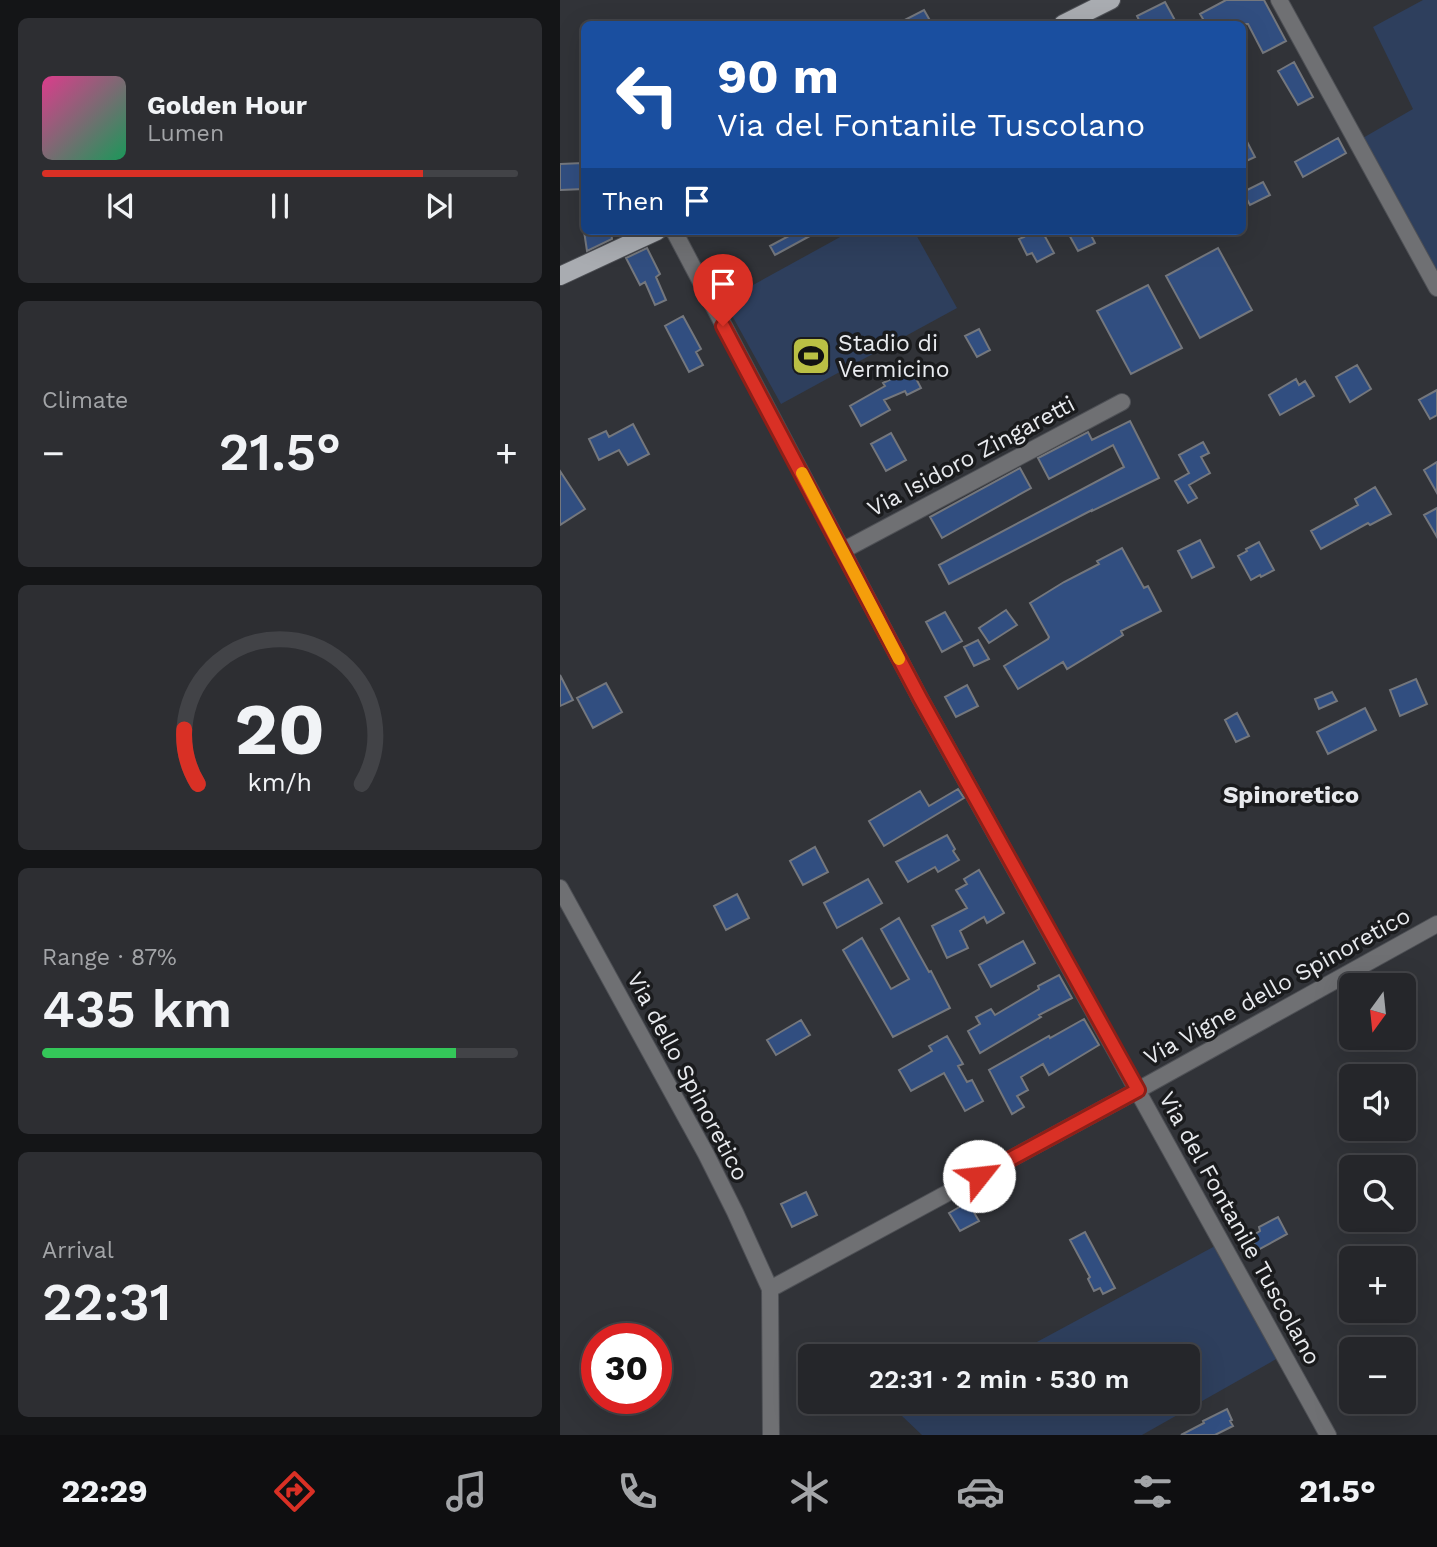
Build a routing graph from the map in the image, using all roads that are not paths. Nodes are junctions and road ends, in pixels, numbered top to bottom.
1 (1111, 0) edge
2 (1279, 0) edge
3 (1069, 21) edge
4 (648, 235) edge
5 (676, 235) edge
6 (560, 276) edge
7 (1437, 288) edge
8 (1122, 402) dead end
9 (842, 551) junction
10 (560, 888) edge
11 (1437, 923) edge
12 (1138, 1090) junction
13 (770, 1289) junction
14 (771, 1435) edge
15 (1328, 1435) edge

1 - 3 main road
2 - 7 street
4 - 6 main road
5 - 9 street, Via del Fontanile Tuscolano
8 - 9 street, Via Isidoro Zingaretti
9 - 12 street, Via del Fontanile Tuscolano
10 - 13 street, Via dello Spinoretico
11 - 12 street, Via Vigne dello Spinoretico
12 - 13 street, Via Vigne dello Spinoretico
12 - 15 street, Via del Fontanile Tuscolano
13 - 14 street

